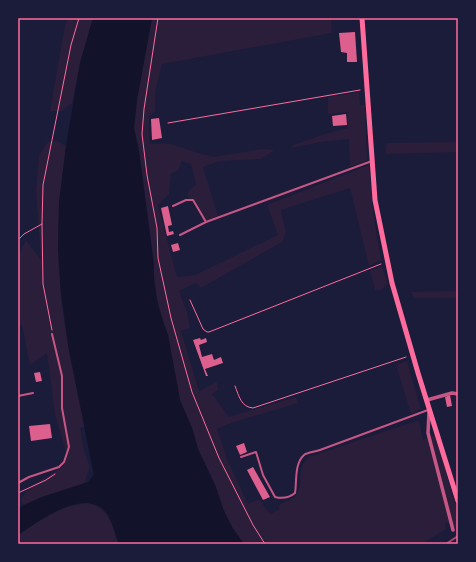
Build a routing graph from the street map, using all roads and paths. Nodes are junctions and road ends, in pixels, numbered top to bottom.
1 (79, 18) edge
2 (158, 18) edge
3 (362, 18) edge
4 (367, 89) junction
5 (168, 123) dead end
6 (372, 161) junction
7 (172, 206) dead end
8 (206, 222) junction
9 (42, 224) junction
10 (180, 236) dead end
11 (18, 240) edge
12 (388, 261) junction
13 (190, 300) dead end
14 (52, 334) joint
15 (414, 354) junction
16 (235, 386) dead end
17 (33, 393) dead end
18 (458, 394) edge
19 (18, 396) edge
20 (427, 400) junction
21 (429, 409) junction
22 (241, 457) dead end
23 (59, 467) junction
24 (18, 483) edge
25 (456, 490) edge
26 (18, 493) edge
27 (458, 500) edge
28 (453, 530) dead end
29 (265, 544) edge

1 - 9 path
2 - 29 path
3 - 4 main road
4 - 5 path
4 - 6 main road
6 - 8 lane
6 - 12 main road
7 - 8 lane
8 - 10 lane
9 - 11 path
9 - 14 path
12 - 13 path
12 - 15 main road
14 - 23 lane
15 - 16 path
15 - 20 main road
17 - 19 lane
18 - 20 street
20 - 21 main road
21 - 22 lane
21 - 25 main road
21 - 28 street
23 - 24 lane
23 - 26 path
25 - 27 main road

